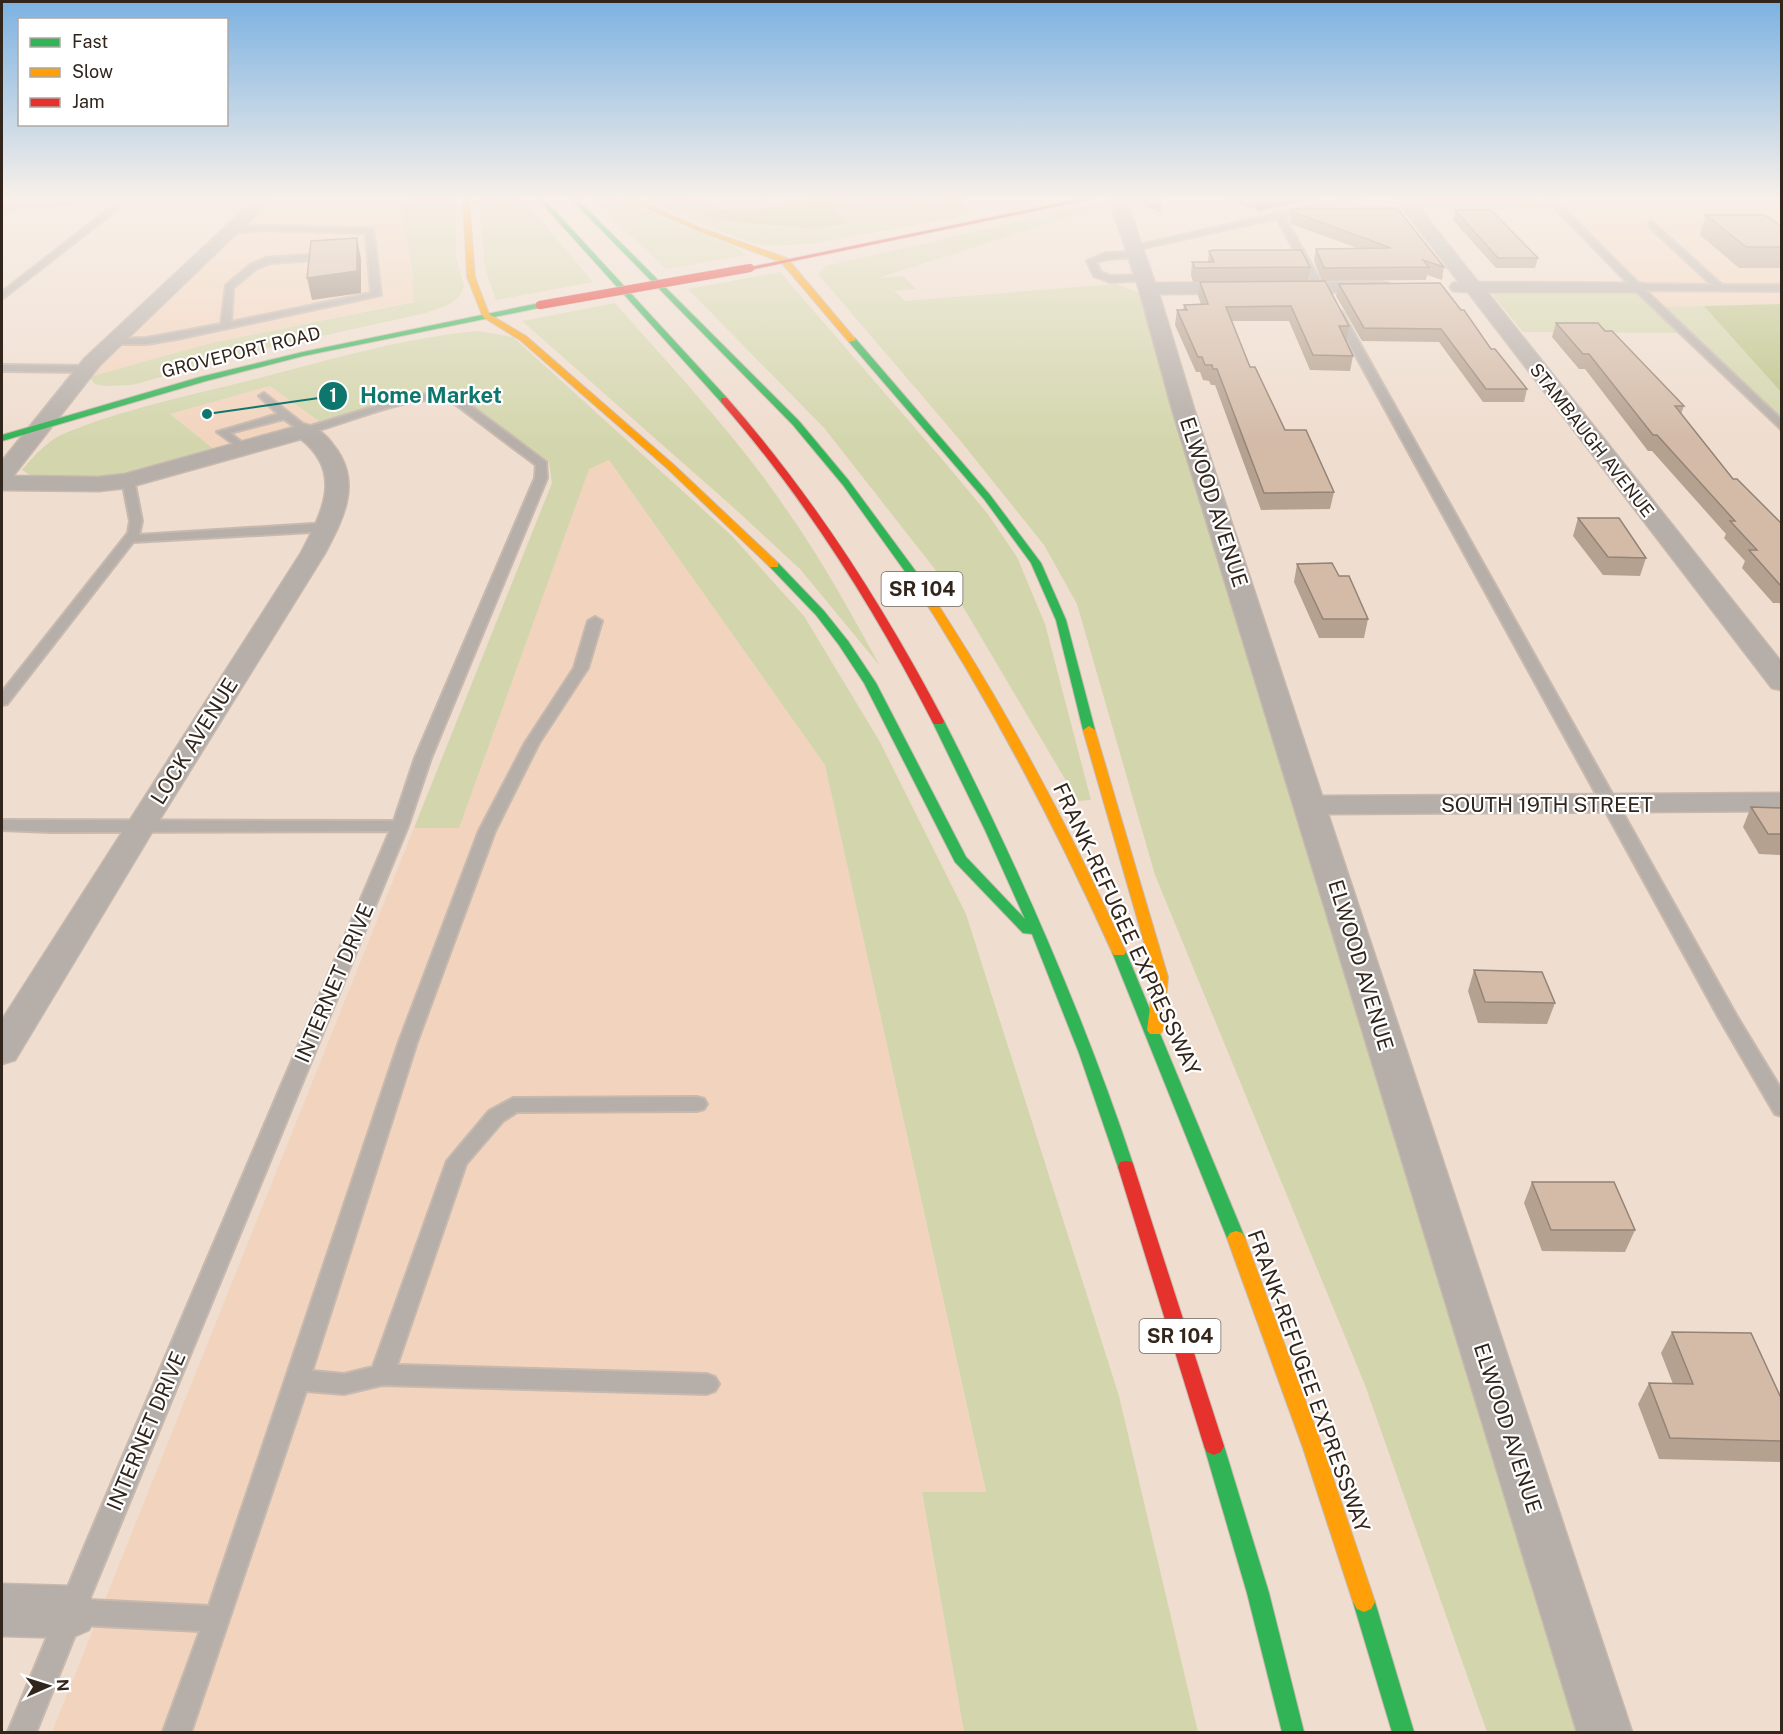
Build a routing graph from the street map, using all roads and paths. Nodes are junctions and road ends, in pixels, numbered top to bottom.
1 (24, 279) edge
2 (179, 279) edge
3 (239, 279) edge
4 (374, 279) edge
5 (472, 279) edge
6 (614, 279) edge
7 (653, 279) edge
8 (688, 279) edge
9 (800, 279) edge
10 (1145, 279) edge
11 (1248, 279) edge
12 (1316, 279) edge
13 (1467, 279) edge
14 (1629, 279) edge
15 (1710, 279) edge
16 (1321, 287) junction
17 (1404, 287) edge
18 (1439, 287) edge
19 (1473, 287) junction
20 (1637, 287) junction
21 (2, 288) edge
22 (12, 288) junction
23 (1720, 288) junction
24 (1782, 288) edge
25 (2, 296) edge
26 (486, 315) junction
27 (226, 325) junction
28 (112, 342) junction
29 (2, 368) edge
30 (86, 369) junction
31 (264, 396) dead end
32 (295, 423) junction
33 (1782, 427) edge
34 (37, 428) junction
35 (2, 438) edge
36 (2, 475) edge
37 (128, 480) junction
38 (2, 483) edge
39 (328, 526) junction
40 (129, 539) junction
41 (595, 621) dead end
42 (1782, 682) edge
43 (2, 701) edge
44 (1782, 802) edge
45 (1611, 803) junction
46 (1311, 805) junction
47 (2, 825) edge
48 (400, 826) junction
49 (139, 827) junction
50 (1044, 946) junction
51 (1154, 1032) junction
52 (2, 1050) edge
53 (697, 1104) dead end
54 (1782, 1109) edge
55 (382, 1375) junction
56 (298, 1380) junction
57 (707, 1384) dead end
58 (2, 1610) edge
59 (71, 1612) junction
60 (217, 1619) junction
61 (22, 1732) edge
62 (177, 1732) edge
63 (1293, 1732) edge
64 (1403, 1732) edge
65 (1605, 1732) edge

1 - 22 lane
2 - 28 street
3 - 27 lane
4 - 27 lane
5 - 26 main road
6 - 50 main road, SR 104
7 - 51 main road, FRANK-REFUGEE EXPRESSWAY / SR 104
8 - 26 main road, GROVEPORT ROAD, bridge
9 - 51 main road
10 - 46 street, ELWOOD AVENUE
11 - 16 street
12 - 16 lane
13 - 19 street, STAMBAUGH AVENUE
14 - 20 lane
15 - 23 lane
16 - 17 street
16 - 45 lane
18 - 19 street
19 - 20 street
19 - 42 street, STAMBAUGH AVENUE
20 - 23 lane
20 - 33 lane
21 - 22 lane
22 - 25 lane
23 - 24 lane
26 - 34 main road, GROVEPORT ROAD
26 - 50 main road
27 - 28 lane
28 - 30 street
29 - 30 lane
30 - 34 street
31 - 32 lane, LOCK AVENUE
32 - 37 street
32 - 39 street, LOCK AVENUE
32 - 48 lane, INTERNET DRIVE
34 - 35 main road, GROVEPORT ROAD
34 - 36 street
37 - 38 street
37 - 40 lane
39 - 40 lane
39 - 49 street, LOCK AVENUE
40 - 43 lane
41 - 56 lane
44 - 45 street, SOUTH 19TH STREET
45 - 46 street, SOUTH 19TH STREET
45 - 54 lane
46 - 65 street, ELWOOD AVENUE
47 - 49 lane
48 - 49 lane
48 - 59 lane, INTERNET DRIVE
49 - 52 street, LOCK AVENUE
50 - 63 main road, SR 104
51 - 64 main road, FRANK-REFUGEE EXPRESSWAY / SR 104
53 - 55 lane
55 - 56 lane
55 - 57 lane
56 - 60 lane
58 - 59 street
59 - 60 lane
59 - 61 lane, INTERNET DRIVE
60 - 62 lane

